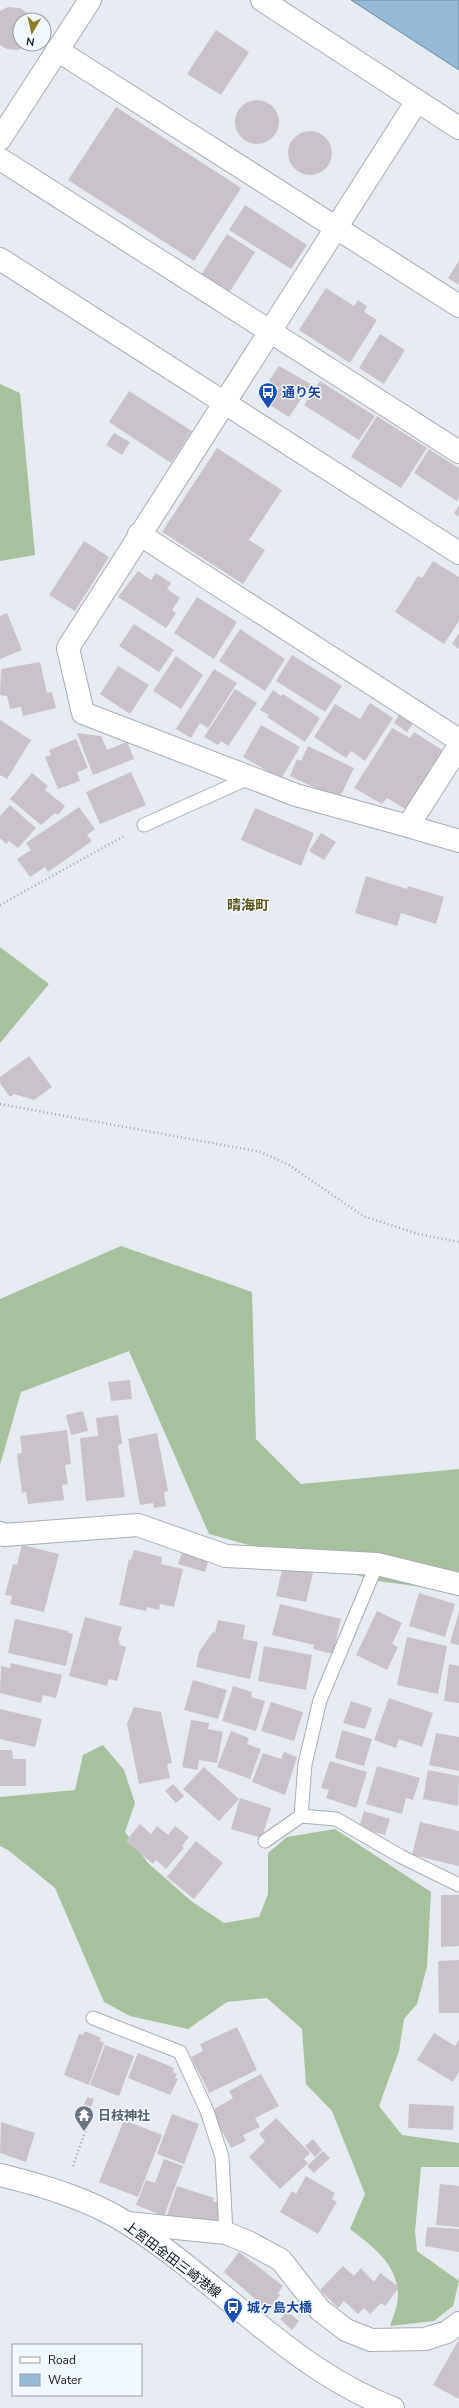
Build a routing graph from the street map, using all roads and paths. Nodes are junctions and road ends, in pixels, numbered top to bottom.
1 (90, 0) edge
2 (262, 0) edge
3 (57, 50) junction
4 (417, 101) junction
5 (459, 128) edge
6 (0, 139) edge
7 (0, 159) edge
8 (337, 227) junction
9 (0, 259) edge
10 (459, 306) edge
11 (271, 331) junction
12 (225, 403) junction
13 (459, 452) edge
14 (139, 534) junction
15 (459, 553) edge
16 (459, 740) edge
17 (459, 746) edge
18 (251, 777) junction
19 (144, 825) joint
20 (408, 826) junction
21 (459, 841) edge
22 (0, 906) edge
23 (0, 1104) edge
24 (459, 1242) edge
25 (1, 1539) edge
26 (377, 1564) junction
27 (459, 1584) edge
28 (301, 1816) junction
29 (265, 1841) dead end
30 (459, 1885) edge
31 (93, 2018) dead end
32 (90, 2118) dead end
33 (0, 2175) edge
34 (64, 2193) junction
35 (128, 2223) junction
36 (226, 2233) junction
37 (459, 2322) edge
38 (393, 2408) edge

1 - 3 street
2 - 4 street
3 - 6 street
3 - 8 street
4 - 5 street
4 - 8 street
7 - 11 street
8 - 10 street
8 - 11 street
9 - 12 street
11 - 12 street
11 - 13 street
12 - 14 street
12 - 15 street
14 - 16 street
14 - 18 street
17 - 20 street
18 - 19 lane
18 - 20 street
19 - 22 path
20 - 21 street
23 - 24 path
25 - 26 street
26 - 27 street
26 - 28 lane
28 - 29 lane
28 - 30 lane
31 - 36 lane
32 - 34 path
33 - 34 street, 上宮田金田三崎港線
34 - 35 street, 上宮田金田三崎港線
35 - 36 street
35 - 38 street, 上宮田金田三崎港線
36 - 37 street

